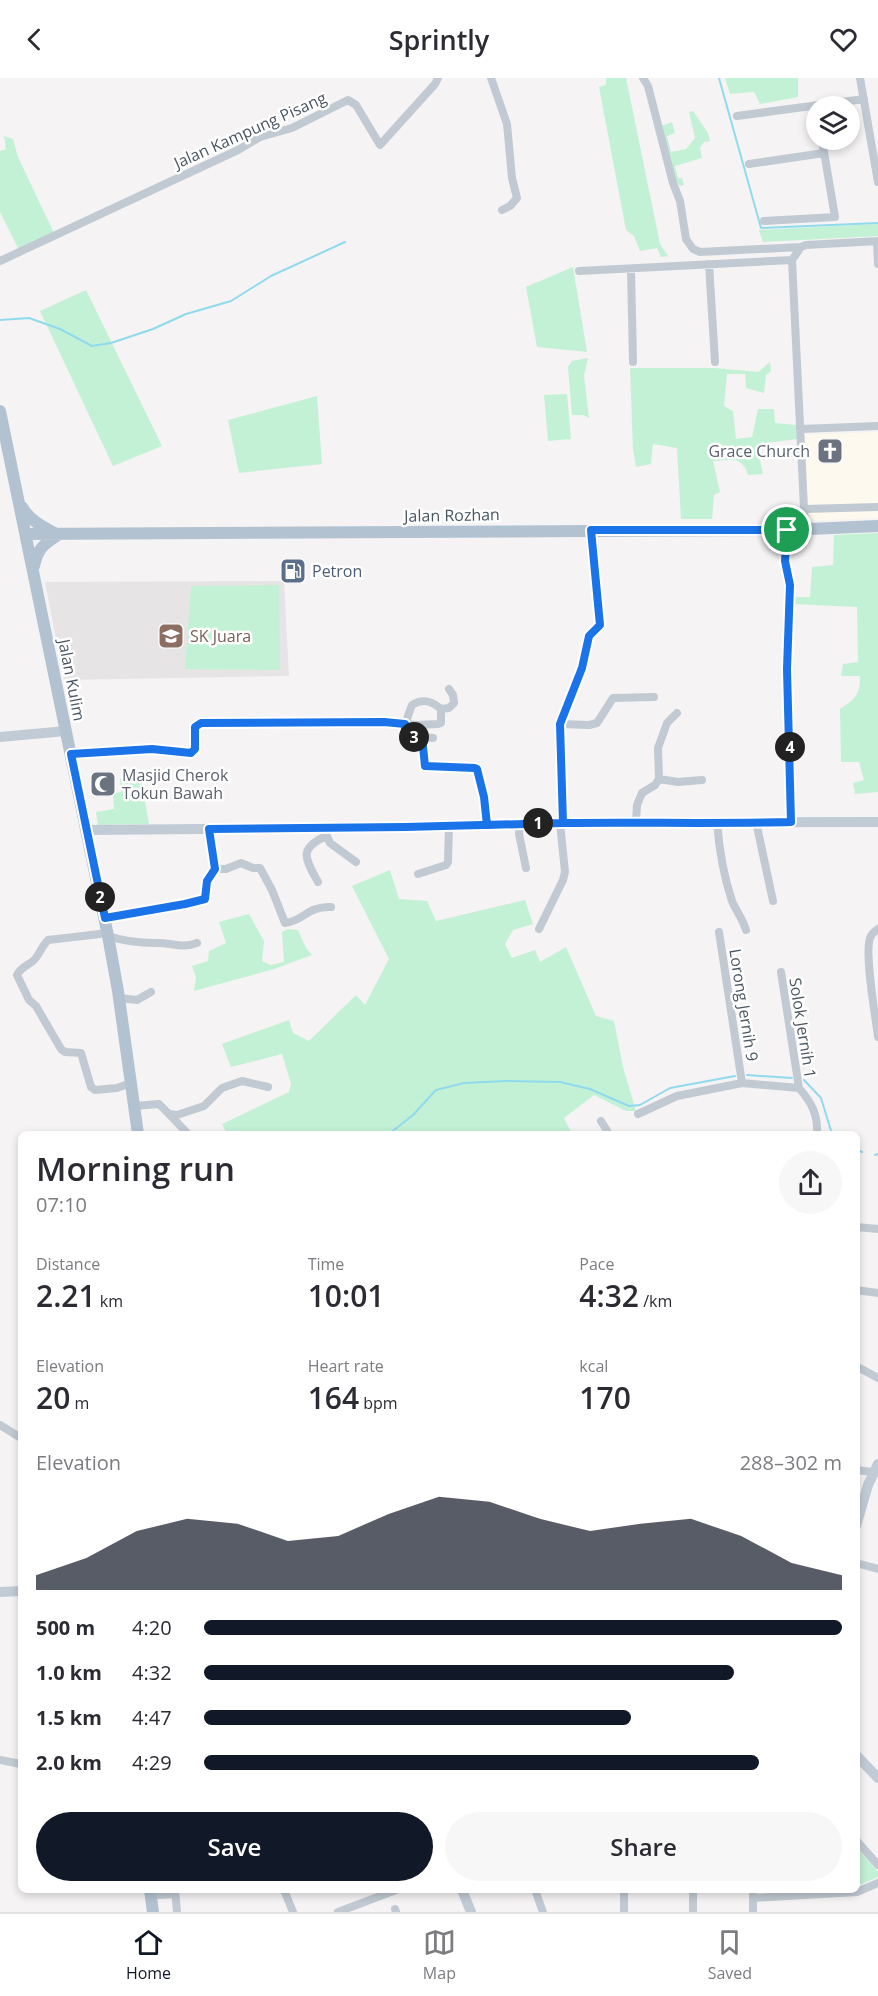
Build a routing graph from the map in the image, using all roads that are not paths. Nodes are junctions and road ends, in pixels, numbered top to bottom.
1 (438, 78) edge
2 (491, 78) edge
3 (643, 78) edge
4 (860, 78) edge
5 (864, 99) junction
6 (860, 100) edge
7 (806, 107) edge
8 (737, 116) dead end
9 (874, 138) edge
10 (824, 150) edge
11 (824, 153) junction
12 (749, 164) dead end
13 (878, 182) edge
14 (502, 210) dead end
15 (764, 221) dead end
16 (877, 241) edge
17 (801, 247) junction
18 (792, 260) junction
19 (0, 261) edge
20 (709, 264) junction
21 (878, 264) edge
22 (631, 269) junction
23 (579, 271) dead end
24 (633, 362) dead end
25 (714, 362) dead end
26 (0, 411) edge
27 (878, 426) edge
28 (800, 429) junction
29 (20, 502) junction
30 (878, 507) edge
31 (804, 509) junction
32 (878, 526) edge
33 (805, 529) junction
34 (591, 530) junction
35 (787, 530) junction
36 (26, 534) junction
37 (58, 535) junction
38 (33, 570) junction
39 (449, 689) dead end
40 (654, 697) dead end
41 (441, 709) junction
42 (677, 712) dead end
43 (405, 724) junction
44 (560, 724) junction
45 (66, 731) junction
46 (0, 737) edge
47 (422, 737) junction
48 (434, 738) dead end
49 (71, 754) junction
50 (659, 780) junction
51 (702, 780) dead end
52 (636, 822) junction
53 (717, 822) junction
54 (756, 822) junction
55 (791, 822) junction
56 (878, 822) edge
57 (561, 823) junction
58 (520, 824) junction
59 (449, 825) junction
60 (487, 825) junction
61 (209, 829) junction
62 (86, 830) junction
63 (325, 832) junction
64 (356, 862) dead end
65 (526, 868) dead end
66 (215, 869) junction
67 (418, 874) dead end
68 (318, 882) dead end
69 (773, 901) dead end
70 (331, 907) dead end
71 (105, 918) junction
72 (539, 928) dead end
73 (878, 929) edge
74 (746, 930) dead end
75 (719, 932) dead end
76 (108, 934) junction
77 (197, 943) dead end
78 (781, 972) dead end
79 (151, 992) dead end
80 (119, 998) junction
81 (878, 1037) edge
82 (131, 1083) junction
83 (742, 1083) junction
84 (268, 1086) dead end
85 (799, 1088) junction
86 (134, 1106) junction
87 (169, 1114) junction
88 (638, 1114) dead end
89 (602, 1121) dead end
90 (138, 1131) edge
91 (185, 1131) edge
92 (607, 1131) edge
93 (817, 1131) edge
94 (860, 1227) edge
95 (878, 1229) edge
96 (860, 1291) edge
97 (878, 1293) edge
98 (860, 1368) edge
99 (878, 1378) edge
100 (0, 1425) edge
101 (18, 1436) edge
102 (876, 1468) edge
103 (860, 1470) edge
104 (860, 1512) edge
105 (860, 1564) edge
106 (878, 1569) edge
107 (18, 1591) edge
108 (0, 1592) edge
109 (860, 1759) edge
110 (0, 1760) edge
111 (18, 1763) edge
112 (878, 1778) edge
113 (860, 1844) edge
114 (878, 1864) edge
115 (878, 1883) edge
116 (860, 1891) edge
117 (156, 1893) edge
118 (156, 1893) edge
119 (175, 1893) edge
120 (285, 1893) edge
121 (387, 1893) edge
122 (463, 1893) edge
123 (536, 1893) edge
124 (624, 1893) edge
125 (693, 1893) edge
126 (805, 1893) edge
127 (753, 1894) edge
128 (153, 1912) edge
129 (160, 1912) edge
130 (177, 1912) edge
131 (293, 1912) edge
132 (338, 1912) edge
133 (471, 1912) edge
134 (543, 1912) edge
135 (624, 1912) edge
136 (693, 1912) edge
137 (753, 1912) edge

1 - 19 street, Jalan Kampung Pisang
2 - 14 street
3 - 17 street
4 - 5 street
5 - 6 street
5 - 9 street
7 - 8 street
9 - 13 street
10 - 11 street
11 - 12 street
11 - 15 street
16 - 17 street
16 - 21 street
17 - 18 street
18 - 20 street
18 - 28 street
20 - 22 street
20 - 25 street
22 - 23 street
22 - 24 street
26 - 29 main road, Jalan Kulim
27 - 28 street
28 - 31 street
29 - 36 main road, Jalan Kulim
29 - 37 main road
30 - 31 street
31 - 33 street
32 - 33 main road, Jalan Rozhan
33 - 35 main road, Jalan Rozhan
34 - 35 main road, Jalan Rozhan
34 - 37 main road, Jalan Rozhan
34 - 44 street
35 - 55 street
36 - 37 main road, Jalan Rozhan
36 - 38 main road, Jalan Kulim
37 - 38 main road
38 - 45 main road, Jalan Kulim
39 - 41 street
40 - 44 street
41 - 43 street
41 - 43 street
42 - 50 street
43 - 47 street
43 - 49 street
44 - 57 street
45 - 46 street
45 - 49 main road, Jalan Kulim
47 - 48 street
47 - 60 street
49 - 62 main road, Jalan Kulim
50 - 51 street
50 - 52 street
52 - 53 street
52 - 57 street
53 - 54 street
53 - 74 street
54 - 55 street
54 - 69 street
55 - 56 street
57 - 58 street
57 - 72 street
58 - 60 street
58 - 65 street
59 - 60 street
59 - 63 street
59 - 67 street
61 - 62 street
61 - 63 street
61 - 66 street
62 - 71 main road, Jalan Kulim
63 - 64 street
63 - 68 street
66 - 70 street
66 - 71 street
71 - 76 main road, Jalan Kulim
73 - 81 street
75 - 83 street, Lorong Jernih 9
76 - 77 street
76 - 80 main road, Jalan Kulim
76 - 82 street
78 - 85 street, Solok Jernih 1
79 - 80 street
80 - 82 main road, Jalan Kulim
82 - 86 main road, Jalan Kulim
83 - 85 street
83 - 88 street
84 - 87 street
85 - 93 street
86 - 87 street
86 - 90 main road, Jalan Kulim
87 - 91 street
89 - 92 street
94 - 95 street
96 - 97 street
98 - 99 street
100 - 101 street
102 - 103 street
102 - 104 street
105 - 106 street
107 - 108 street
109 - 112 street
110 - 111 street
113 - 114 street
115 - 116 street
117 - 128 main road
118 - 129 main road
119 - 130 street
120 - 131 street
121 - 132 street
122 - 133 street
123 - 134 street
124 - 135 street
125 - 136 street
126 - 127 street
127 - 137 street

